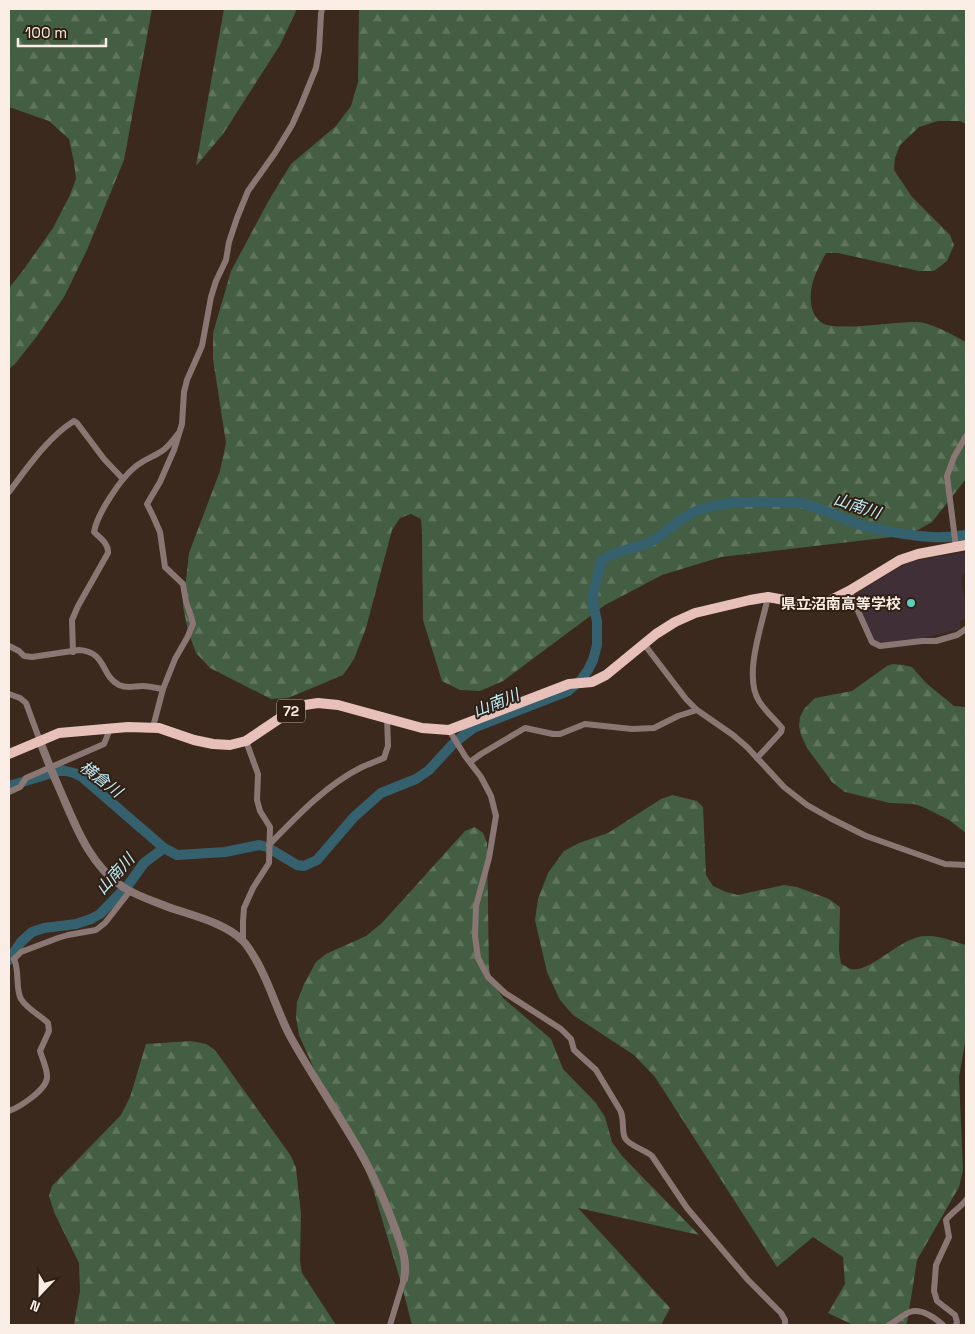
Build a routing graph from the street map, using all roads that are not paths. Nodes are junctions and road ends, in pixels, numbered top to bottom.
1 (322, 9) edge
2 (180, 433) junction
3 (966, 436) edge
4 (123, 479) junction
5 (9, 492) edge
6 (959, 545) edge
7 (849, 591) junction
8 (768, 598) junction
9 (966, 629) edge
10 (644, 644) junction
11 (9, 646) edge
12 (73, 652) junction
13 (163, 689) junction
14 (9, 694) edge
15 (697, 710) junction
16 (387, 718) junction
17 (153, 727) junction
18 (110, 729) junction
19 (449, 730) junction
20 (40, 741) junction
21 (246, 741) junction
22 (9, 754) edge
23 (757, 758) junction
24 (470, 762) junction
25 (50, 768) junction
26 (9, 792) edge
27 (269, 845) junction
28 (966, 865) edge
29 (130, 891) junction
30 (243, 941) junction
31 (11, 958) edge
32 (9, 1111) edge
33 (966, 1200) edge
34 (404, 1279) joint
35 (390, 1325) edge
36 (785, 1325) edge
37 (889, 1325) edge
38 (943, 1325) edge
39 (956, 1325) edge

1 - 2 street
2 - 4 street
2 - 13 street
3 - 6 street
4 - 5 street
4 - 12 street
6 - 7 main road, 72
7 - 8 main road, 72
7 - 9 street
8 - 10 main road, 72
8 - 23 street
10 - 15 street
10 - 19 main road, 72
11 - 12 street
12 - 13 street
13 - 17 street
14 - 20 street
15 - 23 street
15 - 24 street
16 - 19 main road, 72
16 - 21 main road, 72
16 - 27 street
17 - 18 main road, 72
17 - 21 main road, 72
18 - 20 main road, 72
18 - 25 street
19 - 24 street
20 - 22 main road, 72
20 - 25 street
21 - 27 street
23 - 28 street
24 - 36 street
25 - 26 street
25 - 29 street
27 - 30 street
29 - 30 street
29 - 31 street
30 - 34 street
31 - 32 street
33 - 39 street
34 - 35 street
37 - 38 street

